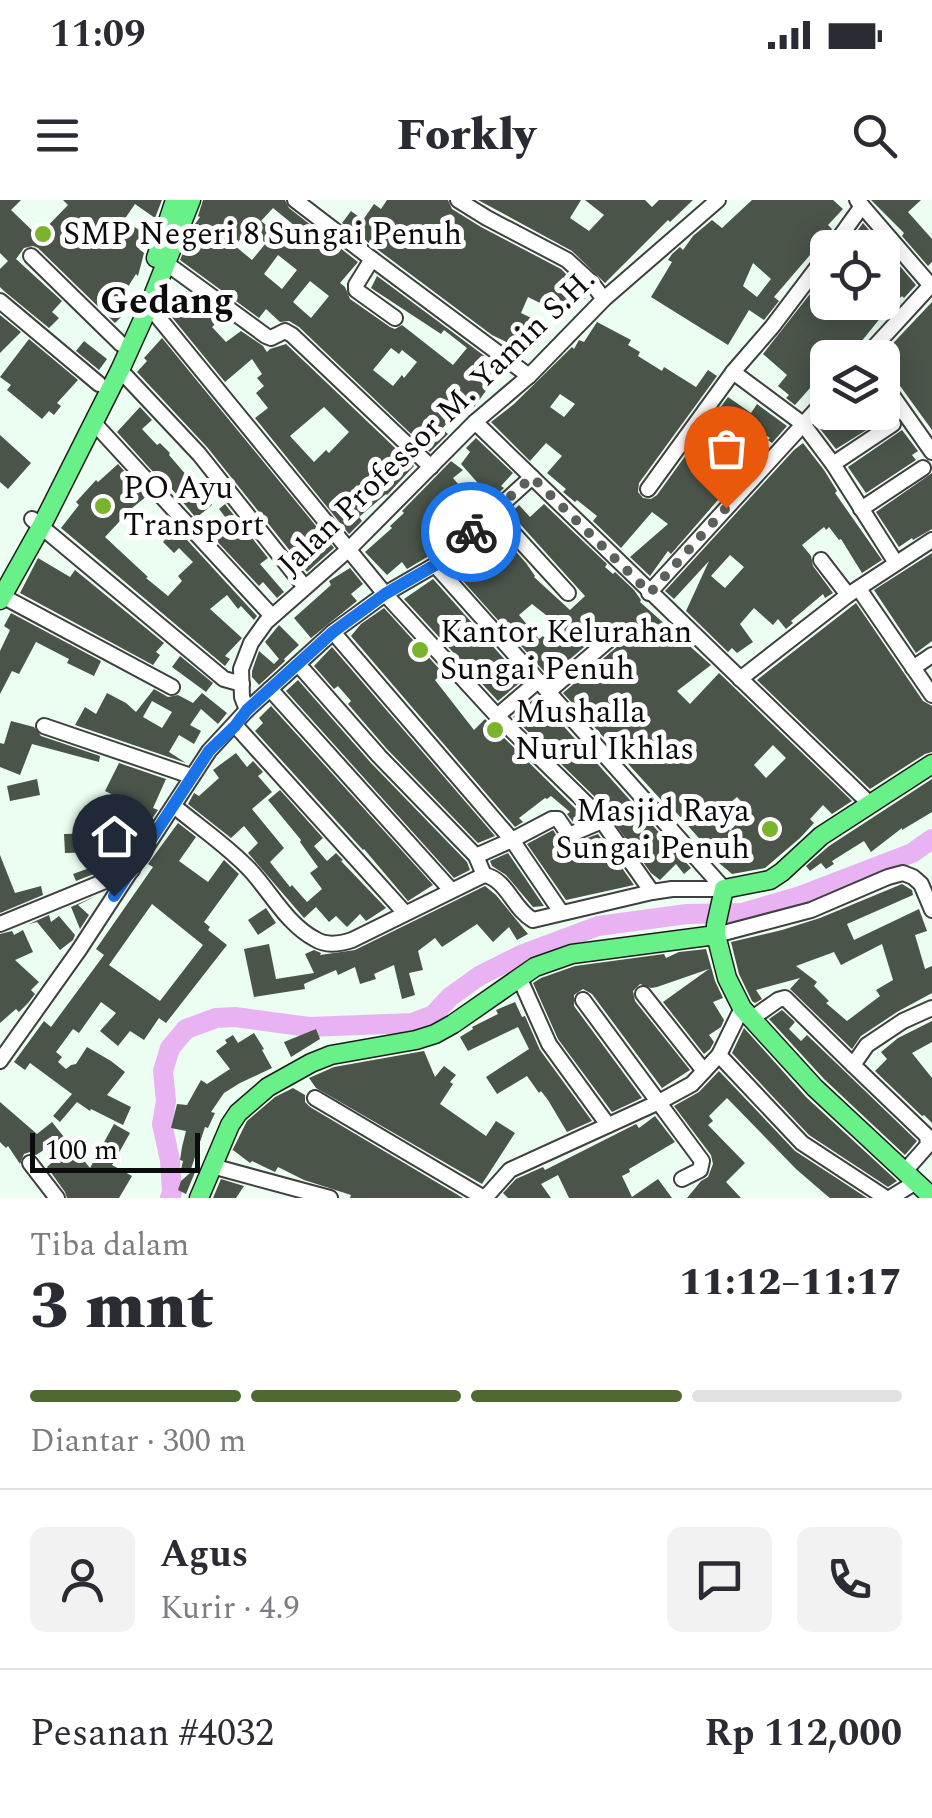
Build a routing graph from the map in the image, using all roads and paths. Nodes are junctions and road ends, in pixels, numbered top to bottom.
1 (175, 200) edge
2 (190, 200) edge
3 (295, 200) edge
4 (458, 200) edge
5 (718, 200) edge
6 (859, 203) edge
7 (842, 230) edge
8 (31, 256) dead end
9 (372, 259) junction
10 (166, 262) junction
11 (810, 277) edge
12 (932, 285) edge
13 (149, 295) junction
14 (604, 299) junction
15 (0, 302) edge
16 (394, 318) dead end
17 (881, 340) edge
18 (121, 344) junction
19 (120, 370) junction
20 (733, 372) junction
21 (529, 376) junction
22 (100, 384) junction
23 (900, 406) edge
24 (810, 417) edge
25 (475, 422) junction
26 (94, 423) junction
27 (803, 424) junction
28 (883, 430) edge
29 (932, 452) edge
30 (833, 464) junction
31 (431, 467) junction
32 (922, 468) dead end
33 (532, 477) junction
34 (648, 489) dead end
35 (861, 509) junction
36 (493, 511) junction
37 (37, 522) junction
38 (932, 540) edge
39 (349, 549) junction
40 (821, 560) dead end
41 (896, 563) junction
42 (435, 565) junction
43 (304, 586) junction
44 (1, 591) edge
45 (853, 592) junction
46 (650, 593) junction
47 (385, 594) junction
48 (568, 594) dead end
49 (272, 616) junction
50 (333, 632) junction
51 (610, 639) dead end
52 (932, 655) edge
53 (298, 664) junction
54 (913, 668) junction
55 (740, 679) junction
56 (242, 684) junction
57 (172, 687) dead end
58 (543, 687) junction
59 (270, 690) junction
60 (932, 695) edge
61 (247, 710) junction
62 (497, 716) junction
63 (44, 726) dead end
64 (235, 726) junction
65 (932, 764) edge
66 (191, 776) junction
67 (870, 804) junction
68 (174, 806) junction
69 (602, 821) junction
70 (512, 840) junction
71 (476, 856) junction
72 (132, 870) junction
73 (484, 875) junction
74 (450, 890) junction
75 (652, 892) junction
76 (932, 910) edge
77 (561, 912) junction
78 (405, 913) junction
79 (719, 914) junction
80 (0, 924) edge
81 (520, 977) junction
82 (644, 994) dead end
83 (583, 1000) dead end
84 (932, 1008) edge
85 (747, 1014) junction
86 (719, 1055) junction
87 (0, 1060) edge
88 (853, 1065) junction
89 (704, 1072) junction
90 (315, 1098) dead end
91 (659, 1102) junction
92 (608, 1125) junction
93 (930, 1144) edge
94 (30, 1163) dead end
95 (212, 1166) junction
96 (910, 1177) junction
97 (682, 1179) dead end
98 (932, 1197) edge
99 (57, 1198) edge
100 (199, 1198) edge
101 (330, 1198) edge
102 (484, 1198) edge
103 (888, 1198) edge

1 - 13 main road
2 - 10 main road
3 - 9 street
4 - 14 street
5 - 14 street, Jalan Professor M. Yamin S.H.
6 - 7 street
6 - 12 street
8 - 18 street
9 - 16 street
9 - 21 street
10 - 13 main road
10 - 31 street
11 - 20 street
12 - 17 street
13 - 18 main road
13 - 19 main road
13 - 39 street
14 - 21 street, Jalan Professor M. Yamin S.H.
15 - 22 street
18 - 22 main road
19 - 26 main road
19 - 43 street
20 - 27 street
20 - 34 street
21 - 25 street, Jalan Professor M. Yamin S.H.
22 - 37 main road
23 - 29 street
24 - 27 street
25 - 31 street, Jalan Professor M. Yamin S.H.
25 - 33 street
26 - 37 main road
26 - 49 street
27 - 30 street
27 - 46 street
28 - 30 street
30 - 35 street
31 - 39 street, Jalan Professor M. Yamin S.H.
32 - 35 street
33 - 36 street
33 - 46 street
35 - 41 street
36 - 42 street
36 - 48 street
37 - 44 main road
37 - 56 street
38 - 41 street
39 - 43 street, Jalan Professor M. Yamin S.H.
39 - 47 street
40 - 45 street
41 - 45 street
42 - 47 street
42 - 58 street
43 - 49 street, Jalan Professor M. Yamin S.H.
44 - 57 street
45 - 54 street
45 - 55 street
46 - 55 street
47 - 50 street
47 - 62 street
49 - 56 street, Jalan Professor M. Yamin S.H.
50 - 53 street
50 - 70 street
51 - 58 street
52 - 54 street
53 - 59 street
53 - 71 street
54 - 60 street
55 - 67 street
56 - 61 street, Jalan Professor M. Yamin S.H.
58 - 62 street
58 - 79 street
59 - 61 street
59 - 74 street
61 - 64 street
62 - 69 street
63 - 66 street
64 - 66 street
64 - 78 street
65 - 67 main road
66 - 68 street
67 - 79 main road
68 - 72 street
68 - 78 street
69 - 70 street
69 - 75 street
70 - 71 street
70 - 77 street
71 - 73 street
72 - 80 street
72 - 87 street
73 - 74 street
73 - 77 street
74 - 78 street
75 - 77 street
75 - 79 street
76 - 79 street
79 - 81 main road
79 - 85 main road
81 - 92 street
81 - 95 main road
82 - 89 street
83 - 91 street
84 - 88 street
85 - 86 street
85 - 88 street
85 - 96 main road
86 - 89 street
86 - 103 street
88 - 93 street
89 - 91 street
90 - 102 street
91 - 92 street
91 - 97 street
92 - 102 street
93 - 96 street
94 - 99 street
95 - 100 main road
95 - 101 street
96 - 98 main road
96 - 103 street

